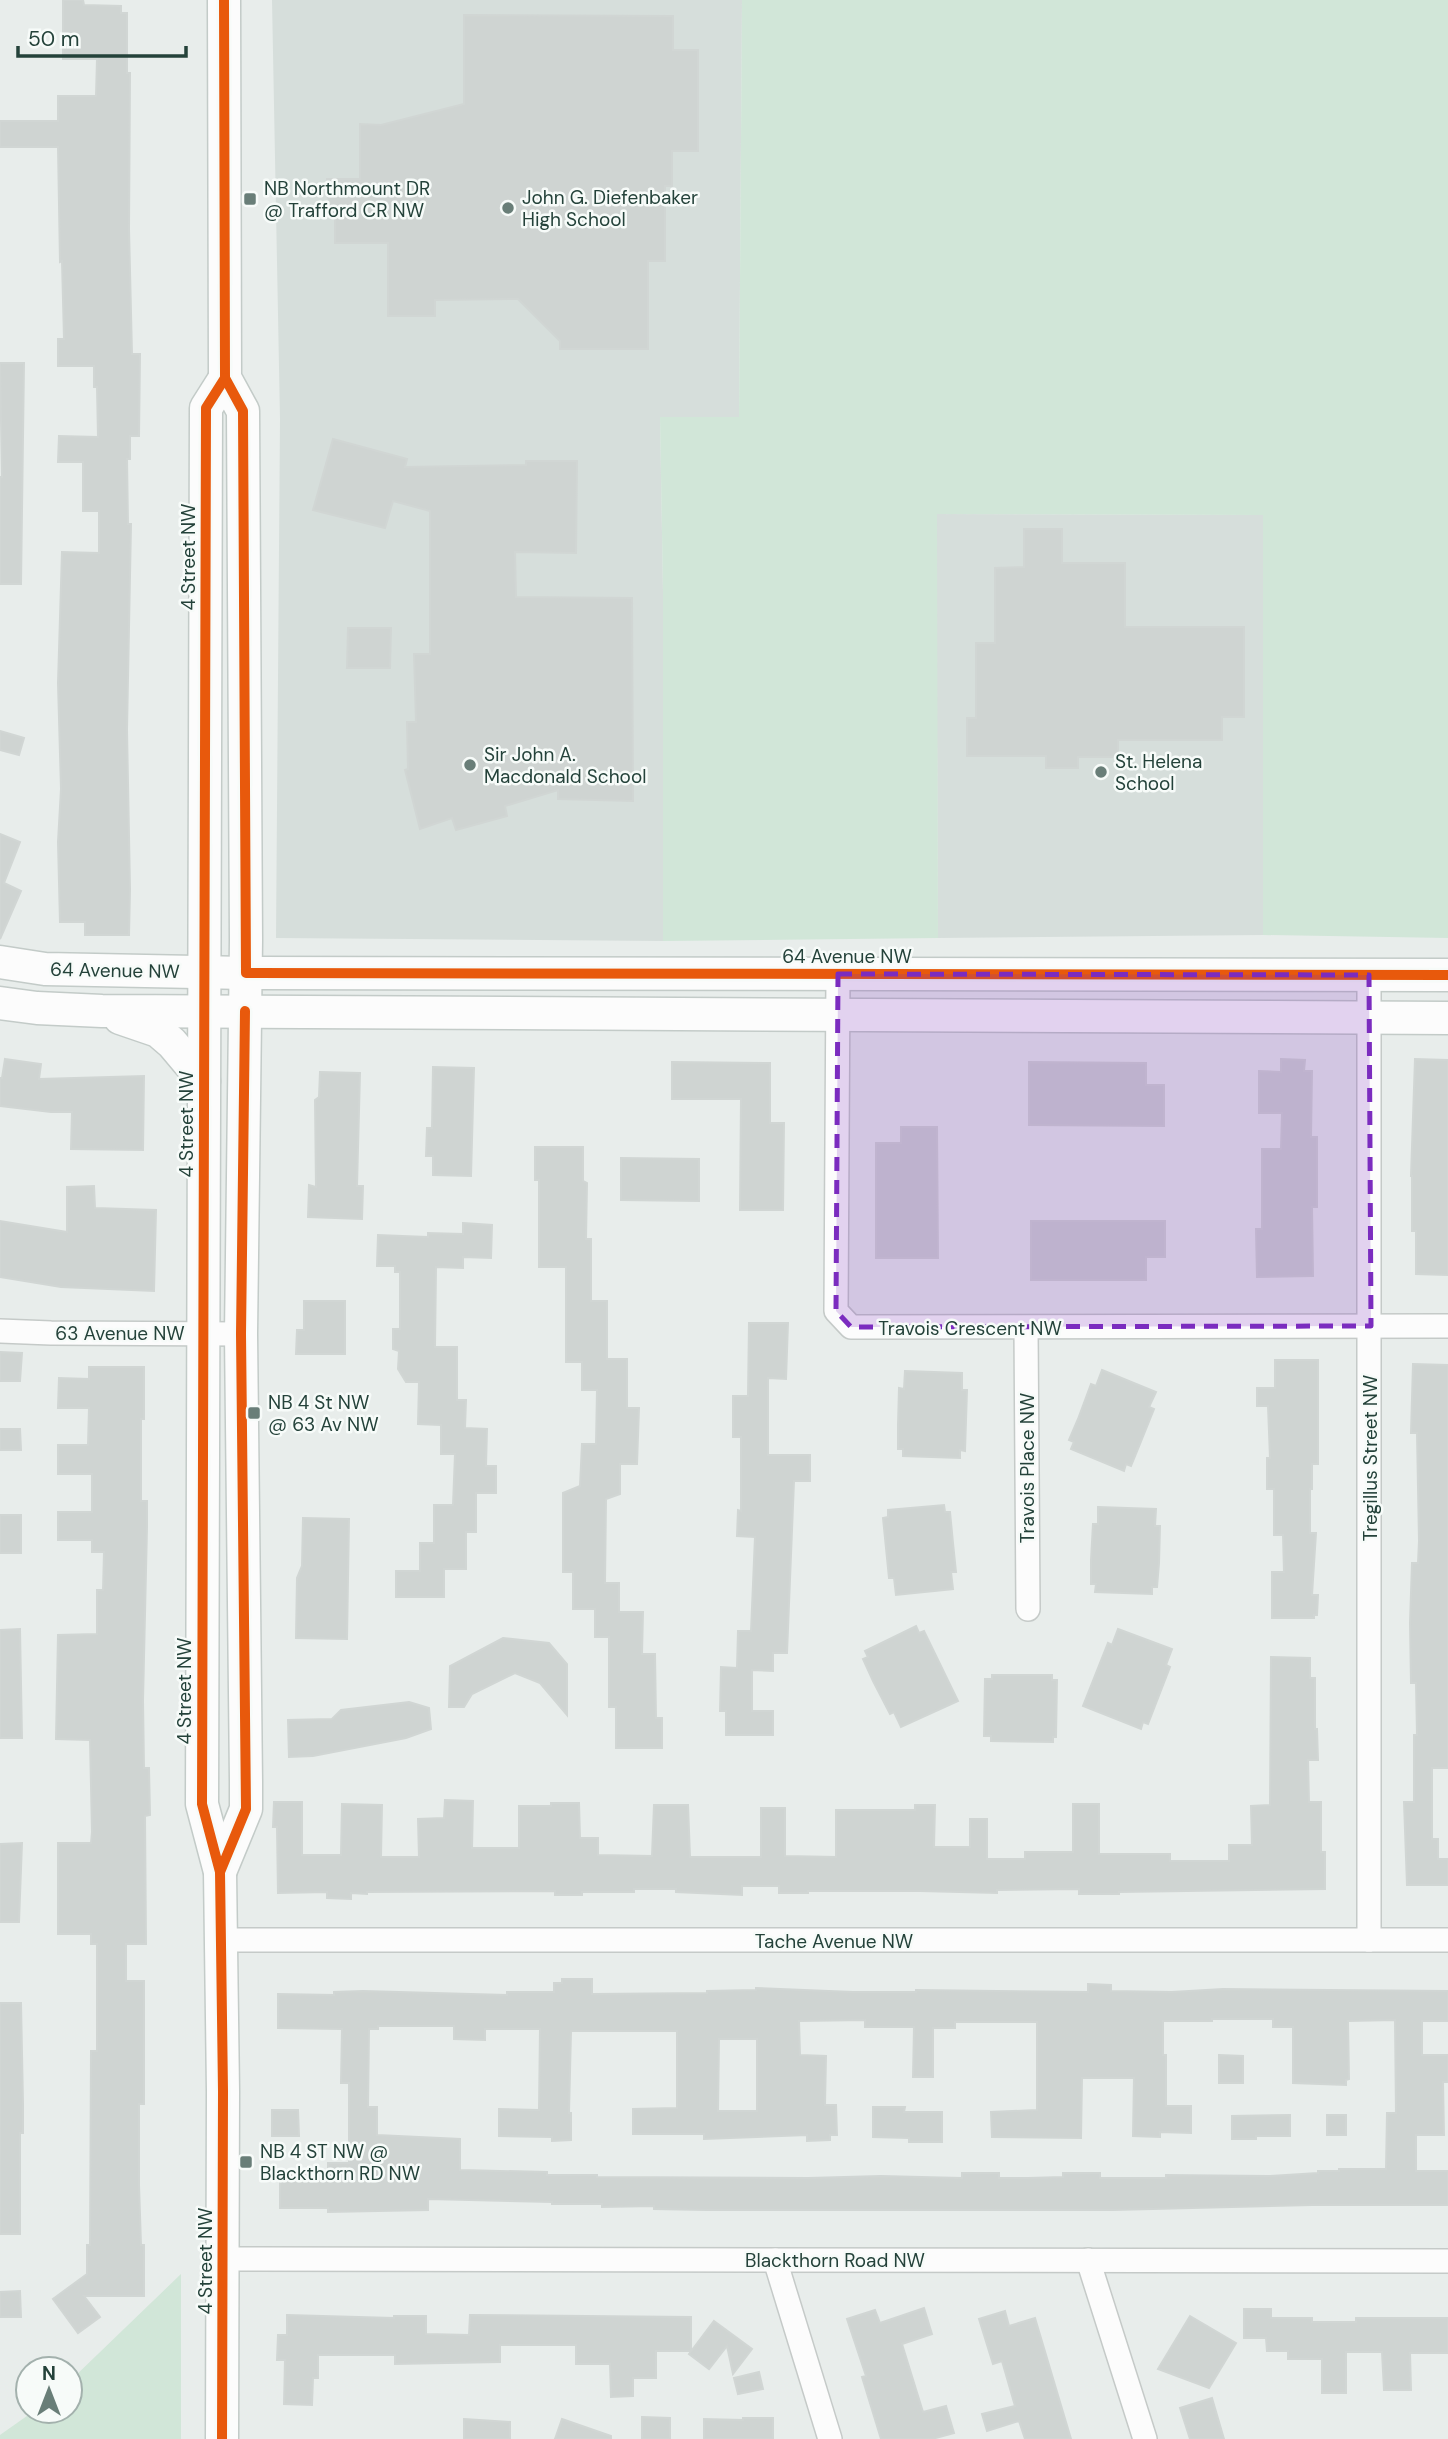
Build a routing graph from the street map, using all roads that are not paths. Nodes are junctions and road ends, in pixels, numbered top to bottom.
1 (224, 0) edge
2 (225, 378) junction
3 (0, 962) edge
4 (205, 971) junction
5 (246, 973) junction
6 (838, 974) junction
7 (1370, 975) junction
8 (1448, 975) edge
9 (0, 1003) edge
10 (102, 1011) junction
11 (204, 1011) junction
12 (245, 1011) junction
13 (838, 1014) junction
14 (1369, 1018) junction
15 (1448, 1018) edge
16 (204, 1081) junction
17 (1371, 1326) junction
18 (1448, 1326) edge
19 (1026, 1328) junction
20 (0, 1331) edge
21 (201, 1333) junction
22 (241, 1334) junction
23 (1028, 1609) dead end
24 (220, 1872) junction
25 (220, 1940) junction
26 (1369, 1940) junction
27 (1448, 1940) edge
28 (223, 2259) junction
29 (775, 2260) junction
30 (1088, 2260) junction
31 (1448, 2261) edge
32 (222, 2439) edge
33 (830, 2439) edge
34 (1144, 2439) edge

1 - 2 main road, 4 Street NW
2 - 4 main road, 4 Street NW
2 - 5 main road, 4 Street NW
3 - 4 main road, 64 Avenue NW
4 - 5 main road, 64 Avenue NW
4 - 11 main road, 4 Street NW
5 - 6 main road, 64 Avenue NW
5 - 12 main road, 4 Street NW
6 - 7 main road, 64 Avenue NW
6 - 13 street, Travois Crescent NW
7 - 8 main road, 64 Avenue NW
7 - 14 street, Tregillus Street NW
9 - 10 main road, 64 Avenue NW
10 - 11 main road, 64 Avenue NW
10 - 16 main road
11 - 12 main road, 64 Avenue NW
11 - 16 main road, 4 Street NW
12 - 13 main road, 64 Avenue NW
12 - 22 main road, 4 Street NW
13 - 14 main road, 64 Avenue NW
13 - 19 street, Travois Crescent NW
14 - 15 main road, 64 Avenue NW
14 - 17 street, Tregillus Street NW
16 - 21 main road, 4 Street NW
17 - 18 street, Travois Crescent NW
17 - 19 street, Travois Crescent NW
17 - 26 street, Tregillus Street NW
19 - 23 street, Travois Place NW
20 - 21 street, 63 Avenue NW
21 - 22 street, 63 Avenue NW
21 - 24 main road, 4 Street NW
22 - 24 main road, 4 Street NW
24 - 25 main road, 4 Street NW
25 - 26 street, Tache Avenue NW
25 - 28 main road, 4 Street NW
26 - 27 street, Tache Avenue NW
28 - 29 street, Blackthorn Road NW
28 - 32 main road, 4 Street NW
29 - 30 street, Blackthorn Road NW
29 - 33 street
30 - 31 street, Blackthorn Road NW
30 - 34 street

